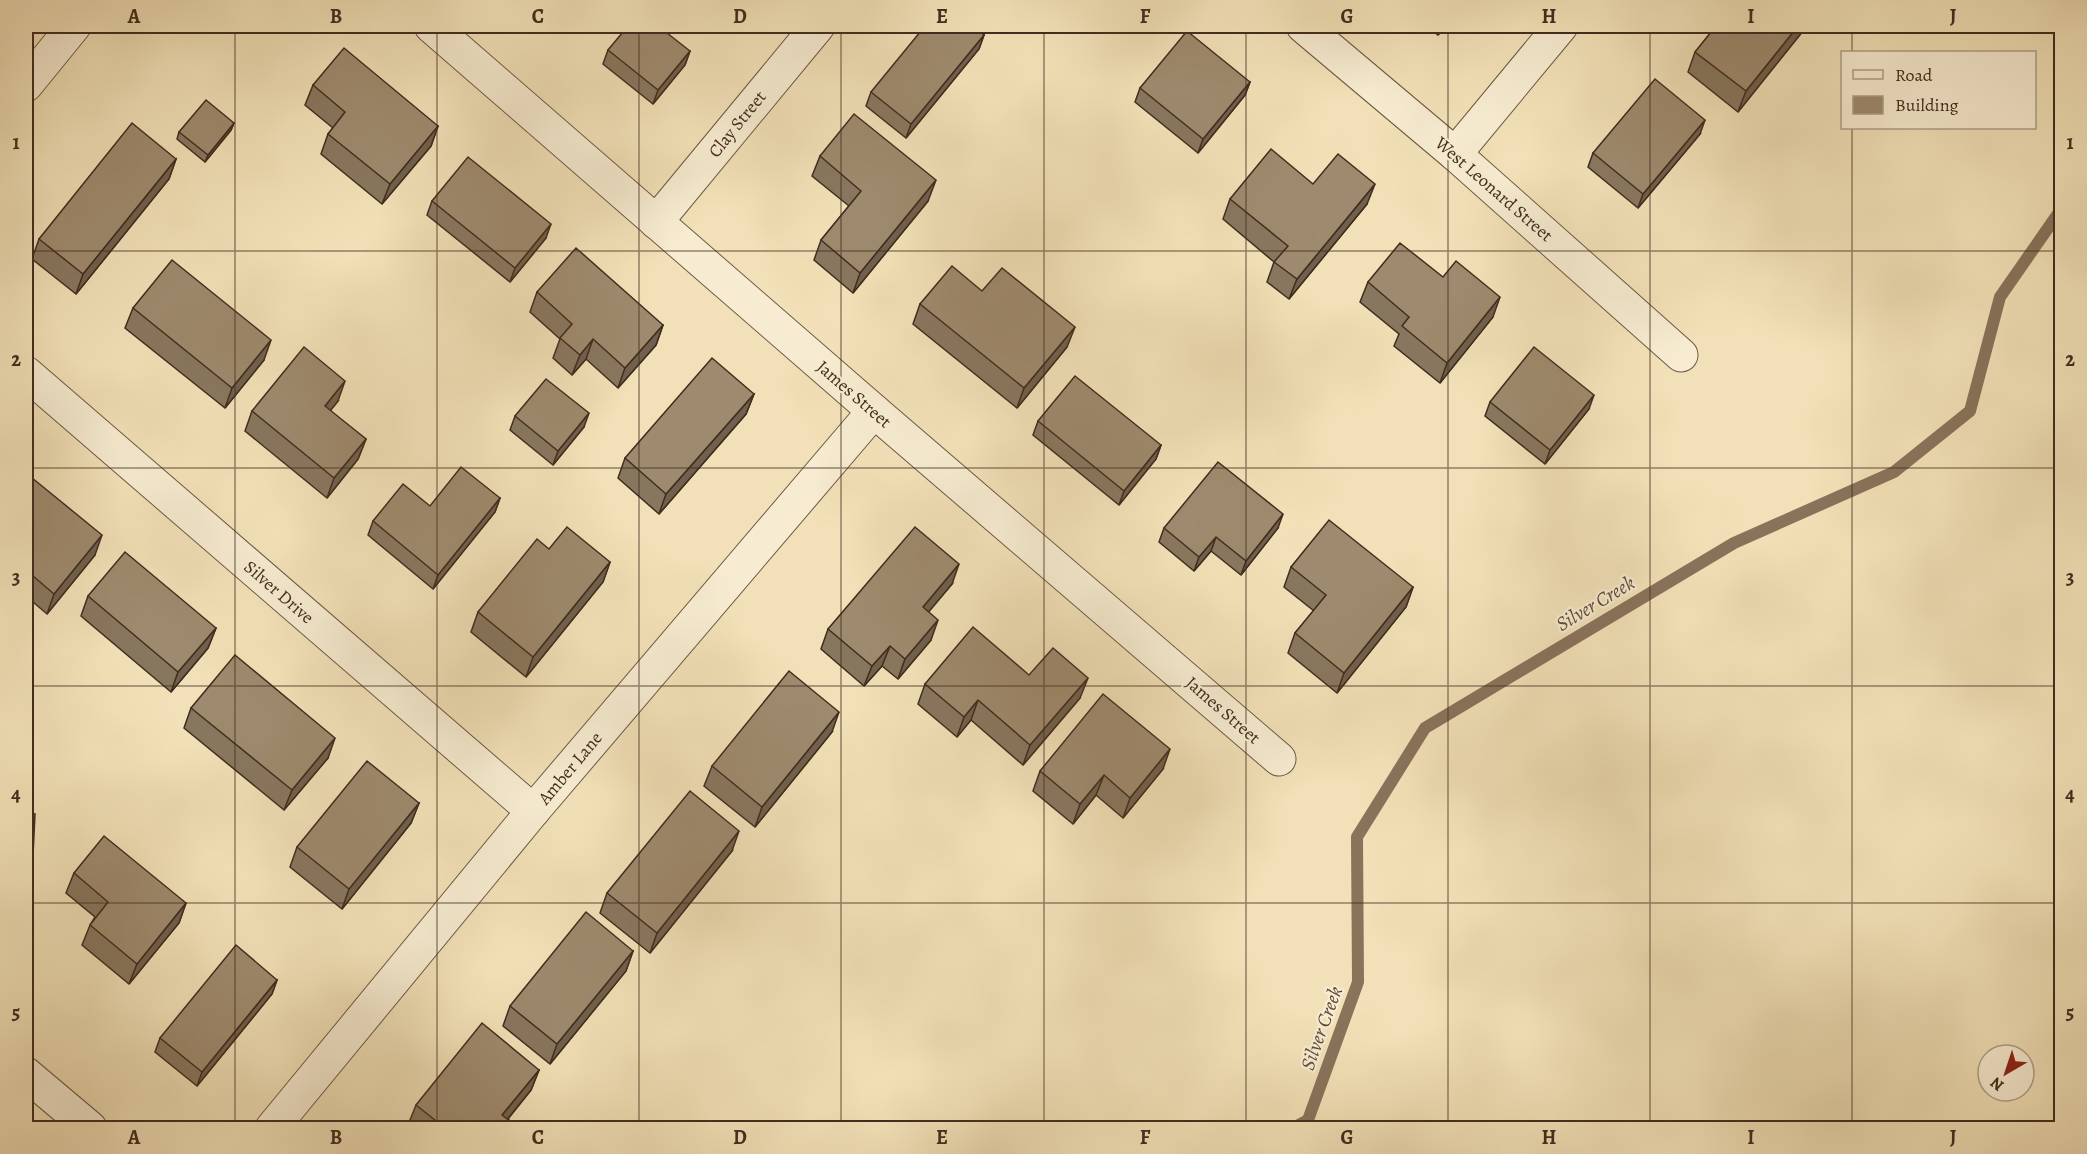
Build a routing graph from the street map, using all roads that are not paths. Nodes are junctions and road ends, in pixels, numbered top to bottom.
1 (74, 26) edge
2 (431, 26) edge
3 (818, 26) edge
4 (1303, 26) edge
5 (1562, 26) edge
6 (26, 85) edge
7 (1455, 154) junction
8 (656, 222) junction
9 (1682, 355) dead end
10 (26, 373) edge
11 (874, 411) junction
12 (1280, 759) dead end
13 (533, 811) junction
14 (26, 1074) edge
15 (90, 1128) edge
16 (272, 1128) edge

1 - 6 street
2 - 8 street, James Street
3 - 8 street, Clay Street
4 - 7 street, West Leonard Street
5 - 7 street
7 - 9 street, West Leonard Street
8 - 11 street, James Street
10 - 13 street, Silver Drive
11 - 12 street, James Street
11 - 13 street, Amber Lane
13 - 16 street, Amber Lane
14 - 15 street

